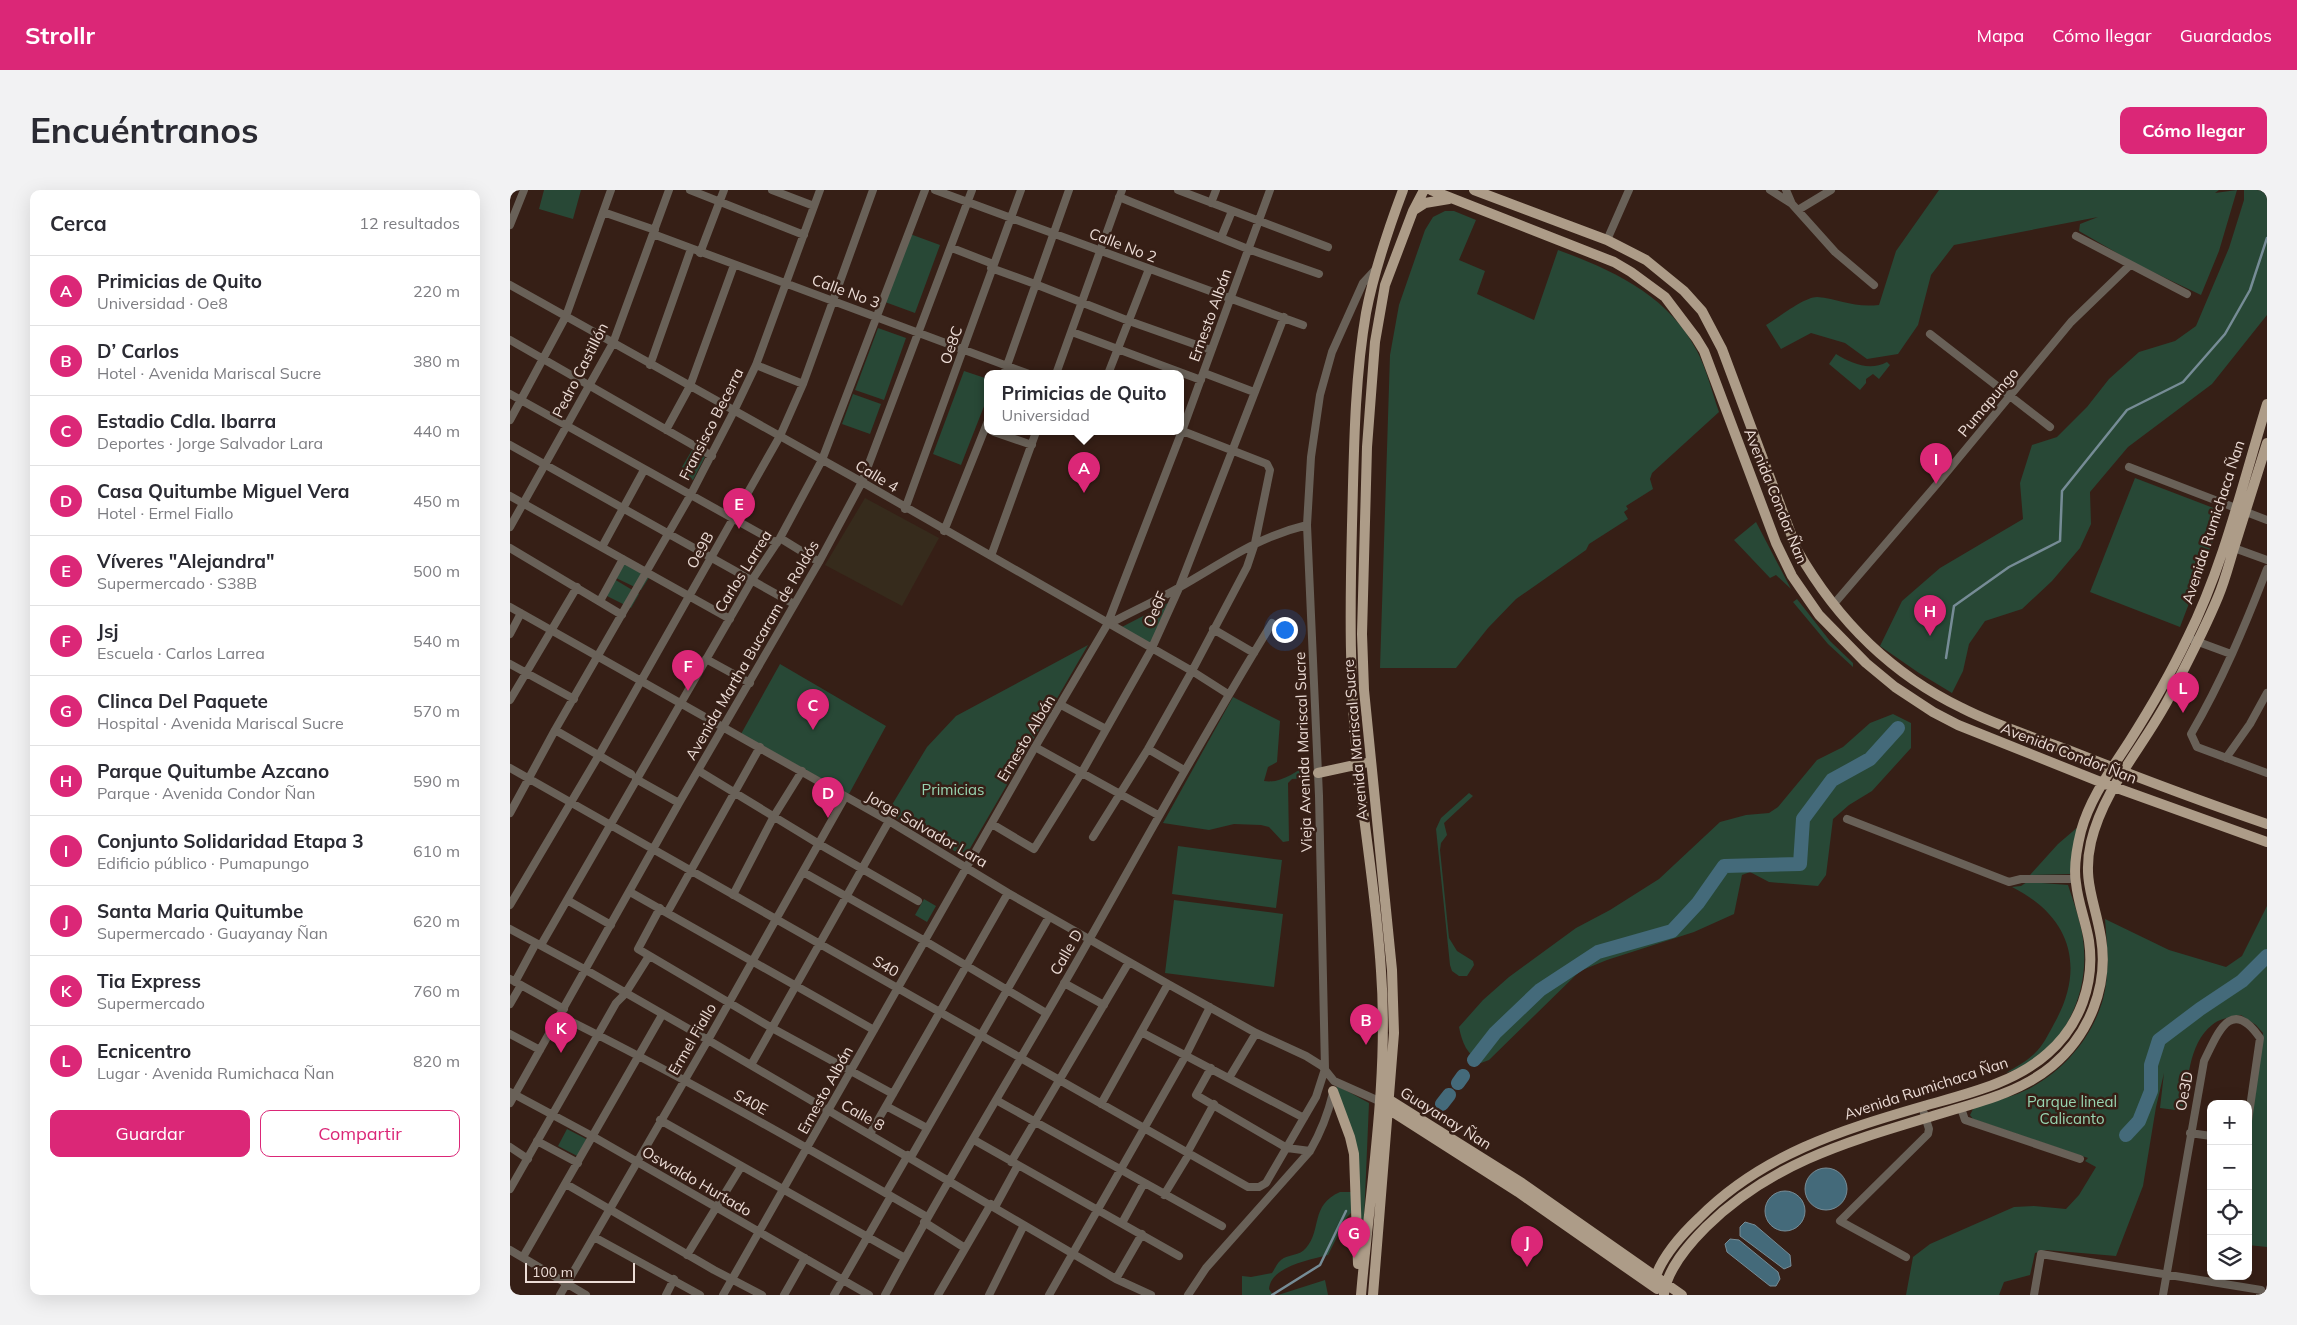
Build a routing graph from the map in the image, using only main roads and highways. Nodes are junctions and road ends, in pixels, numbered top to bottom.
1 (1403, 190) edge
2 (1424, 190) edge
3 (1431, 190) edge
4 (1474, 190) edge
5 (1454, 199) junction
6 (1413, 211) junction
7 (2267, 404) edge
8 (2267, 443) edge
9 (2193, 640) junction
10 (1370, 761) junction
11 (1358, 764) junction
12 (2112, 768) junction
13 (1318, 773) road end
14 (2123, 773) junction
15 (2108, 785) junction
16 (2267, 824) edge
17 (2267, 842) edge
18 (1367, 852) junction
19 (1380, 852) junction
20 (2086, 992) junction
21 (2098, 995) junction
22 (1334, 1086) road end
23 (1385, 1103) junction
24 (1377, 1182) junction
25 (1665, 1283) junction
26 (1653, 1286) edge
27 (1360, 1295) edge
28 (1373, 1295) edge
29 (1664, 1295) edge
30 (1682, 1295) edge

1 - 11 main road, Avenida Mariscal Sucre
2 - 6 main road, Avenida Mariscal Sucre
3 - 5 main road, Avenida Condor Ñan
4 - 12 main road, Avenida Condor Ñan
5 - 6 main road
5 - 15 main road, Avenida Condor Ñan
6 - 10 main road, Avenida Mariscal Sucre
7 - 9 main road, Avenida Rumichaca Ñan
8 - 9 main road, Avenida Rumichaca Ñan
9 - 12 main road, Avenida Rumichaca Ñan
9 - 14 main road, Avenida Rumichaca Ñan
10 - 11 main road
10 - 19 main road, Avenida Mariscal Sucre
11 - 13 main road
11 - 18 main road, Avenida Mariscal Sucre
12 - 14 main road, Avenida Condor Ñan
12 - 15 main road, Avenida Rumichaca Ñan
14 - 15 main road, Avenida Rumichaca Ñan
14 - 16 main road, Avenida Condor Ñan
15 - 17 main road, Avenida Condor Ñan
15 - 20 main road, Avenida Rumichaca Ñan
15 - 21 main road, Avenida Rumichaca Ñan
18 - 19 main road
18 - 23 main road, Avenida Mariscal Sucre
19 - 23 main road, Avenida Mariscal Sucre
20 - 21 main road
20 - 26 main road, Avenida Rumichaca Ñan
21 - 25 main road, Avenida Rumichaca Ñan
22 - 27 main road
23 - 24 main road, Avenida Mariscal Sucre
23 - 26 main road, Guayanay Ñan
24 - 27 main road, Avenida Mariscal Sucre
24 - 28 main road, Avenida Mariscal Sucre
25 - 26 main road, Guayanay Ñan
25 - 29 main road, Avenida Rumichaca Ñan
25 - 30 main road, Guayanay Ñan
26 - 29 main road, Guayanay Ñan

